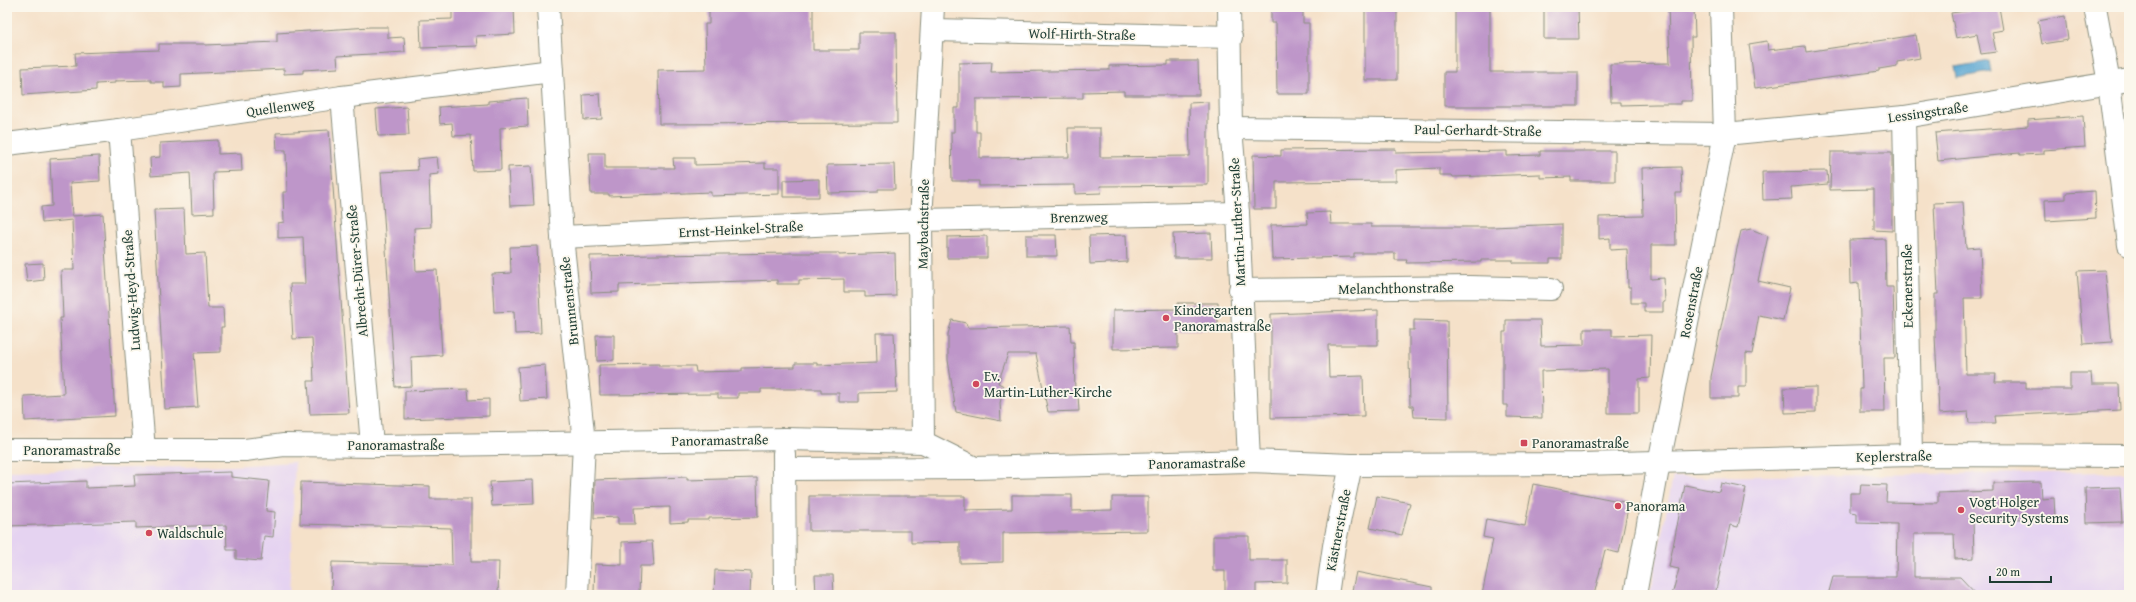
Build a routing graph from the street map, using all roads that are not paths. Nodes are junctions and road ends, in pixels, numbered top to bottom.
1 (548, 7) edge
2 (934, 7) edge
3 (1229, 7) edge
4 (1721, 7) edge
5 (2095, 7) edge
6 (933, 30) junction
7 (1231, 37) junction
8 (552, 71) junction
9 (2119, 81) edge
10 (342, 98) junction
11 (1904, 117) junction
12 (1231, 128) junction
13 (119, 130) junction
14 (1725, 134) junction
15 (7, 144) edge
16 (1238, 214) junction
17 (921, 220) junction
18 (562, 237) junction
19 (2129, 245) edge
20 (1552, 289) dead end
21 (1240, 290) junction
22 (785, 439) junction
23 (584, 442) junction
24 (923, 442) junction
25 (372, 445) junction
26 (7, 450) edge
27 (144, 450) junction
28 (1911, 455) junction
29 (2129, 456) edge
30 (1249, 462) junction
31 (1659, 463) junction
32 (1351, 465) junction
33 (976, 468) junction
34 (784, 469) junction
35 (577, 595) edge
36 (785, 595) edge
37 (1327, 595) edge
38 (1635, 595) edge

1 - 8 street, Brunnenstraße
2 - 6 street, Maybachstraße
3 - 7 street, Martin-Luther-Straße
4 - 14 street, Rosenstraße
5 - 9 street
6 - 7 street, Wolf-Hirth-Straße
6 - 17 street, Maybachstraße
7 - 12 street, Martin-Luther-Straße
8 - 10 street, Quellenweg
8 - 18 street, Brunnenstraße
9 - 11 street, Lessingstraße
9 - 19 street
10 - 13 street, Quellenweg
10 - 25 street, Albrecht-Dürer-Straße
11 - 14 street, Lessingstraße
11 - 28 street, Eckenerstraße
12 - 14 street, Paul-Gerhardt-Straße
12 - 16 street, Martin-Luther-Straße
13 - 15 street, Quellenweg
13 - 27 street, Ludwig-Heyd-Straße
14 - 31 street, Rosenstraße
16 - 17 street, Brenzweg
16 - 21 street, Martin-Luther-Straße
17 - 18 street, Ernst-Heinkel-Straße
17 - 24 street, Maybachstraße
18 - 23 street, Brunnenstraße
20 - 21 street, Melanchthonstraße
21 - 30 street, Martin-Luther-Straße
22 - 23 street, Panoramastraße
22 - 24 street, Panoramastraße
22 - 34 street, Panoramastraße
23 - 25 street, Panoramastraße
23 - 35 street, Brunnenstraße
24 - 33 street, Panoramastraße
25 - 27 street, Panoramastraße
26 - 27 street, Panoramastraße
28 - 29 street, Keplerstraße
28 - 31 street, Keplerstraße
30 - 32 street, Panoramastraße
30 - 33 street, Panoramastraße
31 - 32 street, Panoramastraße
31 - 38 street, Rosenstraße
32 - 37 street, Kästnerstraße
33 - 34 street, Panoramastraße
34 - 36 street

